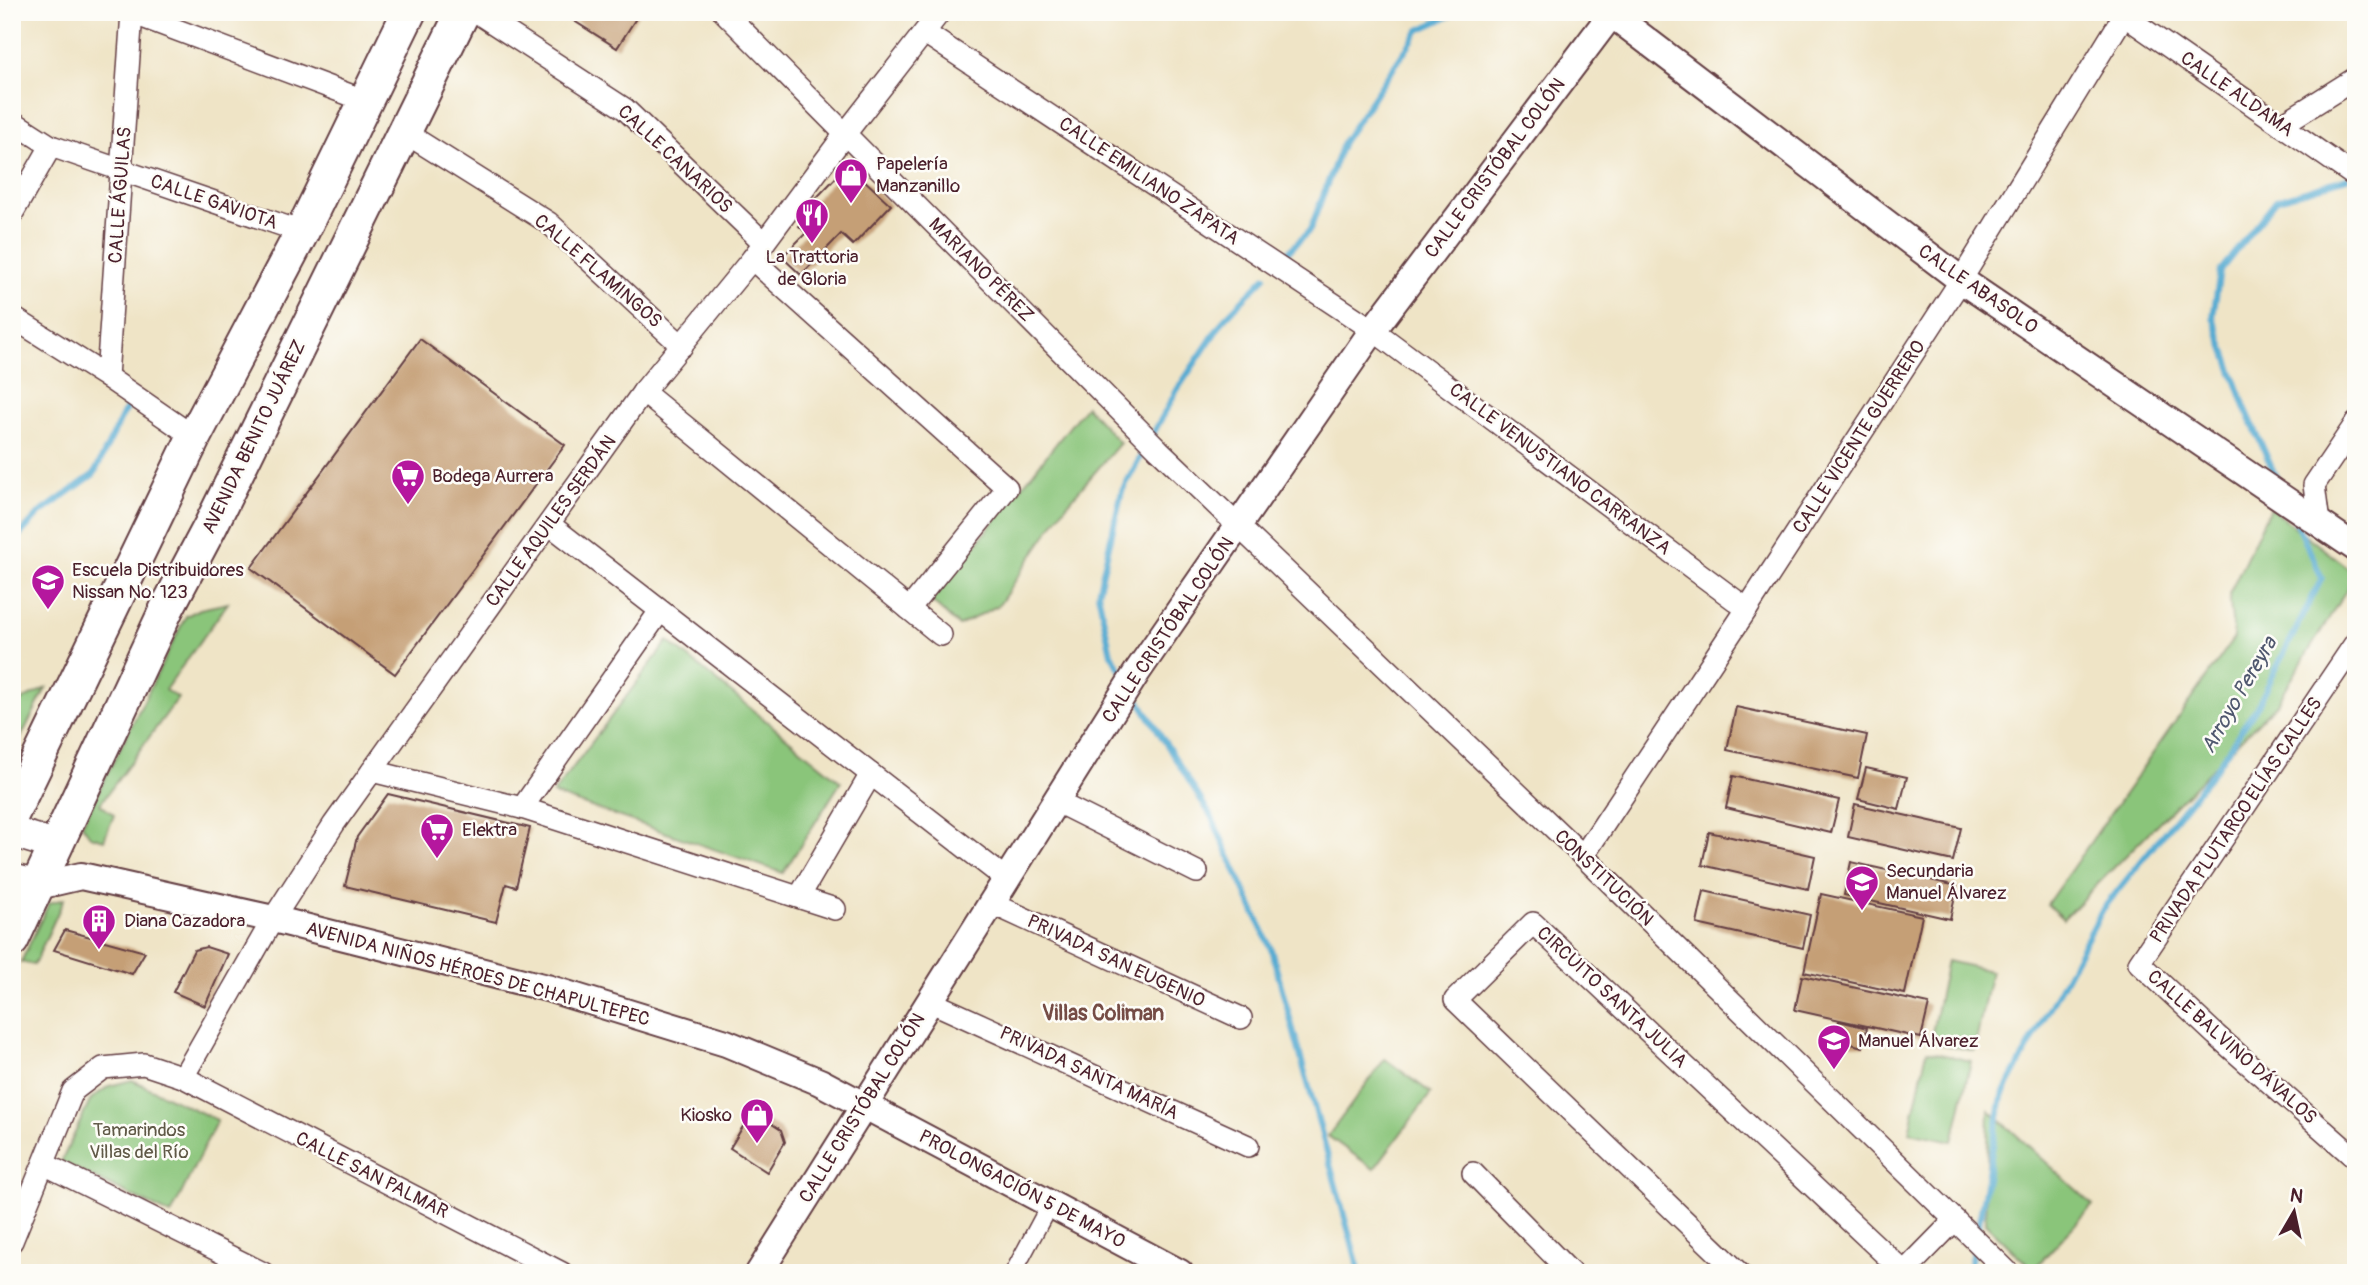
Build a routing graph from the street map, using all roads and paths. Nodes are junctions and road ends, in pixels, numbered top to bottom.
1 (409, 12) edge
2 (463, 12) edge
3 (476, 12) edge
4 (724, 12) edge
5 (940, 12) edge
6 (131, 13) edge
7 (1611, 13) edge
8 (2123, 13) edge
9 (925, 33) junction
10 (2356, 78) edge
11 (366, 101) junction
12 (12, 121) edge
13 (2287, 129) junction
14 (404, 132) junction
15 (845, 134) junction
16 (51, 146) junction
17 (121, 170) junction
18 (2356, 177) edge
19 (12, 214) edge
20 (302, 232) junction
21 (758, 251) junction
22 (1961, 280) junction
23 (12, 317) edge
24 (1373, 330) junction
25 (682, 346) junction
26 (107, 377) junction
27 (643, 392) junction
28 (2356, 423) edge
29 (194, 437) junction
30 (2319, 523) junction
31 (549, 524) junction
32 (1240, 525) junction
33 (2356, 548) edge
34 (909, 609) junction
35 (1747, 609) junction
36 (660, 611) junction
37 (941, 635) dead end
38 (2356, 642) edge
39 (372, 771) junction
40 (871, 774) junction
41 (1055, 801) junction
42 (522, 808) junction
43 (12, 814) edge
44 (12, 832) edge
45 (55, 845) junction
46 (1583, 856) junction
47 (1197, 872) dead end
48 (81, 876) junction
49 (1006, 879) junction
50 (25, 883) edge
51 (799, 897) junction
52 (991, 903) junction
53 (835, 909) dead end
54 (272, 919) junction
55 (12, 940) edge
56 (2139, 962) joint
57 (929, 1001) junction
58 (1241, 1018) dead end
59 (183, 1077) junction
60 (864, 1105) junction
61 (1248, 1146) dead end
62 (2356, 1158) edge
63 (44, 1164) junction
64 (1473, 1173) dead end
65 (1050, 1204) junction
66 (1961, 1227) junction
67 (12, 1241) edge
68 (1166, 1270) edge
69 (2006, 1270) edge
70 (1904, 1272) edge
71 (263, 1273) edge
72 (562, 1273) edge
73 (759, 1273) edge
74 (1013, 1273) edge
75 (1571, 1273) edge
76 (1739, 1273) edge

1 - 11 main road
2 - 14 main road, AVENIDA BENITO JUÁREZ
3 - 21 street, CALLE CANARIOS
4 - 15 street, MARIANO PÉREZ
5 - 9 street, CALLE AQUILES SERDÁN
6 - 11 street
6 - 17 street, CALLE ÁGUILAS
7 - 22 street, CALLE ABASOLO
7 - 24 street, CALLE CRISTÓBAL COLÓN
8 - 13 street, CALLE ALDAMA
8 - 22 street, CALLE VICENTE GUERRERO
9 - 15 street, CALLE AQUILES SERDÁN
9 - 24 street, CALLE EMILIANO ZAPATA
10 - 13 street
11 - 20 main road
12 - 16 street, CALLE GAVIOTA
13 - 18 street, CALLE ALDAMA
14 - 25 street, CALLE FLAMINGOS
14 - 45 main road, AVENIDA BENITO JUÁREZ
15 - 21 street, CALLE AQUILES SERDÁN
15 - 32 street, MARIANO PÉREZ
16 - 17 street, CALLE GAVIOTA
16 - 19 street
17 - 20 street, CALLE GAVIOTA
17 - 26 street, CALLE ÁGUILAS
20 - 29 main road
21 - 25 street, CALLE AQUILES SERDÁN
21 - 34 street, CALLE CANARIOS
22 - 30 street, CALLE ABASOLO
22 - 35 street, CALLE VICENTE GUERRERO
23 - 26 street
24 - 32 street, CALLE CRISTÓBAL COLÓN
24 - 35 street, CALLE VENUSTIANO CARRANZA
25 - 27 street, CALLE AQUILES SERDÁN
26 - 29 street
27 - 31 street, CALLE AQUILES SERDÁN
27 - 34 street
28 - 30 street
29 - 43 main road
30 - 33 street, CALLE ABASOLO
31 - 36 street
31 - 39 street, CALLE AQUILES SERDÁN
32 - 41 street, CALLE CRISTÓBAL COLÓN
32 - 46 street, CONSTITUCIÓN
34 - 37 street
35 - 46 street, CALLE VICENTE GUERRERO
36 - 40 street
36 - 42 street
38 - 56 street, PRIVADA PLUTARCO ELÍAS CALLES
39 - 42 street
39 - 54 street, CALLE AQUILES SERDÁN
40 - 49 street
40 - 51 street
41 - 47 street
41 - 49 street, CALLE CRISTÓBAL COLÓN
42 - 51 street
44 - 45 main road
45 - 48 street
45 - 50 main road, AVENIDA BENITO JUÁREZ
46 - 66 street, CONSTITUCIÓN
48 - 50 street, AVENIDA NIÑOS HÉROES DE CHAPULTEPEC
48 - 54 street, AVENIDA NIÑOS HÉROES DE CHAPULTEPEC
49 - 52 street, CALLE CRISTÓBAL COLÓN
50 - 55 main road, AVENIDA BENITO JUÁREZ
51 - 53 street
52 - 57 street, CALLE CRISTÓBAL COLÓN
52 - 58 street, PRIVADA SAN EUGENIO
54 - 59 street, CALLE AQUILES SERDÁN
54 - 60 street, AVENIDA NIÑOS HÉROES DE CHAPULTEPEC
56 - 62 street, CALLE BALVINO DÁVALOS
57 - 60 street, CALLE CRISTÓBAL COLÓN
57 - 61 street, PRIVADA SANTA MARÍA
59 - 63 street, CALLE SAN PALMAR
59 - 72 street, CALLE SAN PALMAR
60 - 65 street, PROLONGACIÓN 5 DE MAYO
60 - 73 street, CALLE CRISTÓBAL COLÓN
63 - 67 street, CALLE SAN PALMAR
63 - 71 street
64 - 75 street
65 - 68 street, PROLONGACIÓN 5 DE MAYO
65 - 74 street
66 - 69 street, CONSTITUCIÓN
66 - 70 street
70 - 76 street, CIRCUITO SANTA JULIA

